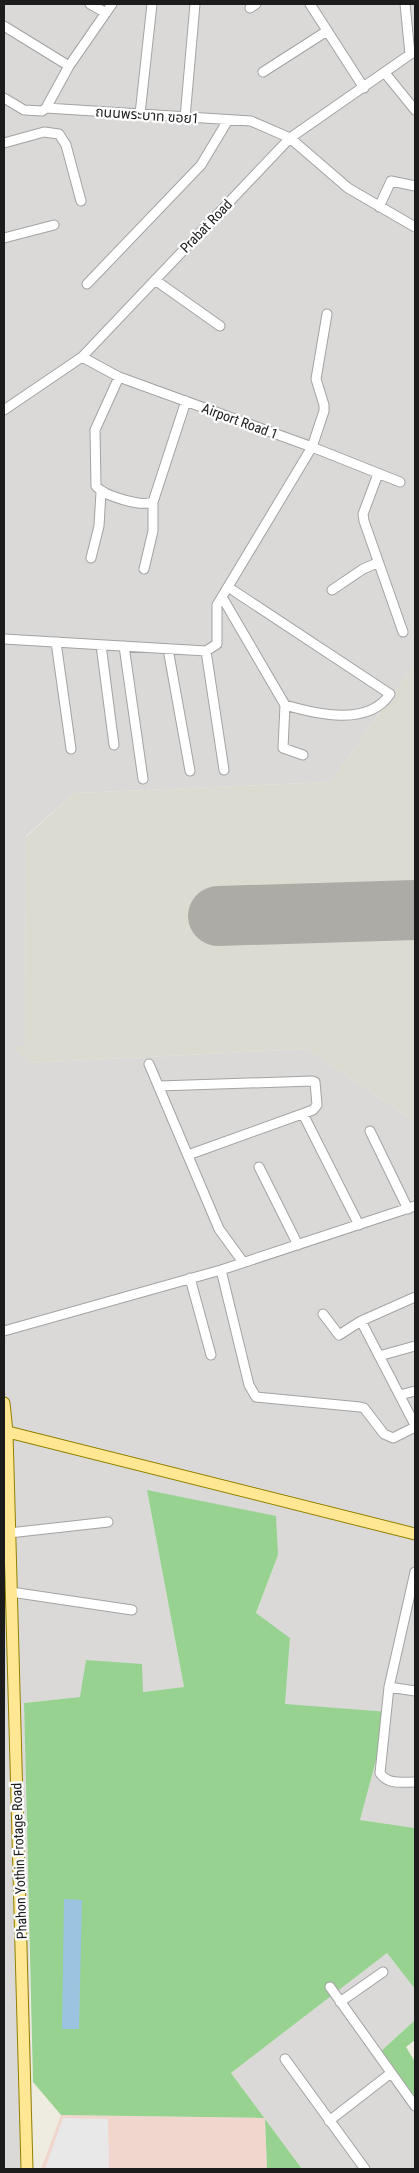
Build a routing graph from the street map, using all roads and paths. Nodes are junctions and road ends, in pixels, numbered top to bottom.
1 (90, 4) edge
2 (112, 4) edge
3 (152, 4) edge
4 (195, 4) edge
5 (310, 4) edge
6 (405, 4) edge
7 (106, 13) junction
8 (4, 26) edge
9 (327, 31) junction
10 (413, 52) edge
11 (69, 66) junction
12 (263, 72) dead end
13 (385, 73) junction
14 (364, 88) junction
15 (4, 98) edge
16 (46, 108) junction
17 (415, 110) edge
18 (140, 114) junction
19 (185, 118) junction
20 (228, 120) junction
21 (290, 138) junction
22 (4, 143) edge
23 (415, 186) edge
24 (81, 201) dead end
25 (379, 207) junction
26 (54, 225) dead end
27 (415, 227) edge
28 (4, 238) edge
29 (155, 280) junction
30 (87, 284) dead end
31 (327, 314) dead end
32 (220, 326) dead end
33 (82, 357) junction
34 (119, 378) junction
35 (186, 401) junction
36 (4, 410) edge
37 (312, 447) junction
38 (378, 474) junction
39 (400, 482) dead end
40 (100, 492) junction
41 (153, 502) junction
42 (91, 558) dead end
43 (377, 562) junction
44 (144, 569) dead end
45 (228, 587) junction
46 (332, 590) dead end
47 (222, 597) junction
48 (403, 632) dead end
49 (4, 639) edge
50 (56, 642) junction
51 (101, 645) junction
52 (124, 646) junction
53 (168, 648) junction
54 (206, 651) junction
55 (285, 705) junction
56 (114, 745) dead end
57 (71, 749) dead end
58 (303, 755) dead end
59 (224, 770) dead end
60 (190, 771) dead end
61 (143, 779) dead end
62 (149, 1064) dead end
63 (158, 1086) junction
64 (303, 1114) junction
65 (370, 1130) dead end
66 (188, 1155) junction
67 (259, 1167) dead end
68 (412, 1207) edge
69 (360, 1225) junction
70 (298, 1245) junction
71 (243, 1262) junction
72 (221, 1270) junction
73 (190, 1278) junction
74 (415, 1297) edge
75 (323, 1314) dead end
76 (361, 1321) junction
77 (4, 1331) edge
78 (415, 1346) edge
79 (211, 1355) dead end
80 (379, 1356) junction
81 (415, 1391) edge
82 (400, 1395) junction
83 (4, 1403) edge
84 (415, 1426) edge
85 (5, 1431) edge
86 (108, 1522) dead end
87 (10, 1533) junction
88 (415, 1534) edge
89 (415, 1572) edge
90 (11, 1592) junction
91 (132, 1610) dead end
92 (389, 1687) junction
93 (415, 1691) edge
94 (415, 1782) edge
95 (384, 1972) dead end
96 (330, 1987) dead end
97 (340, 2002) junction
98 (285, 2059) dead end
99 (391, 2073) junction
100 (415, 2106) edge
101 (329, 2121) junction
102 (28, 2169) edge
103 (365, 2169) edge

1 - 7 street
2 - 7 street
3 - 18 street
4 - 19 street
5 - 9 street
6 - 10 street
7 - 11 street
8 - 11 street
9 - 12 street
9 - 14 street
10 - 13 street, Prabat Road
11 - 16 street
13 - 14 street, Prabat Road
13 - 17 street
14 - 21 street, Prabat Road
15 - 16 street, ถนนพระบาท ฃอย1
16 - 18 street, ถนนพระบาท ฃอย1
18 - 19 street, ถนนพระบาท ฃอย1
19 - 20 street, ถนนพระบาท ฃอย1
20 - 21 street, ถนนพระบาท ฃอย1
20 - 30 street
21 - 25 street, ถนนพระบาท ฃอย1
21 - 29 street, Prabat Road
22 - 24 street
23 - 25 street
25 - 27 street, ถนนพระบาท ฃอย1
26 - 28 street
29 - 32 street
29 - 33 street, Prabat Road
31 - 37 street
33 - 34 street, Airport Road 1
33 - 36 street, Prabat Road
34 - 35 street, Airport Road 1
34 - 40 street
35 - 37 street, Airport Road 1
35 - 41 street
37 - 38 street, Airport Road 1
37 - 45 street
38 - 39 street, Airport Road 1
38 - 43 street
40 - 41 street
40 - 42 street
41 - 44 street
43 - 46 street
43 - 48 street
45 - 47 street
45 - 55 street
47 - 54 street
47 - 55 street
49 - 50 street
50 - 51 street
50 - 57 street
51 - 52 street
51 - 56 street
52 - 53 street
52 - 61 street
53 - 54 street
53 - 60 street
54 - 59 street
55 - 58 street
62 - 63 street
63 - 64 street
63 - 66 street
64 - 66 street
64 - 69 street
65 - 68 street
66 - 71 street
67 - 70 street
68 - 69 street
69 - 70 street
70 - 71 street
71 - 72 street
72 - 73 street
72 - 84 street
73 - 77 street
73 - 79 street
74 - 76 street
75 - 76 street
76 - 80 street
78 - 80 street
80 - 82 street
81 - 82 street
82 - 84 street
83 - 85 main road, Phahon Yothin Frotage Road
85 - 87 main road, Phahon Yothin Frotage Road
85 - 88 main road
86 - 87 street
87 - 90 main road, Phahon Yothin Frotage Road
89 - 92 street
90 - 91 street
90 - 102 main road, Phahon Yothin Frotage Road
92 - 93 street
92 - 94 street
95 - 97 street
96 - 97 street
97 - 99 street
98 - 101 street
99 - 100 street
99 - 101 street
101 - 103 street

